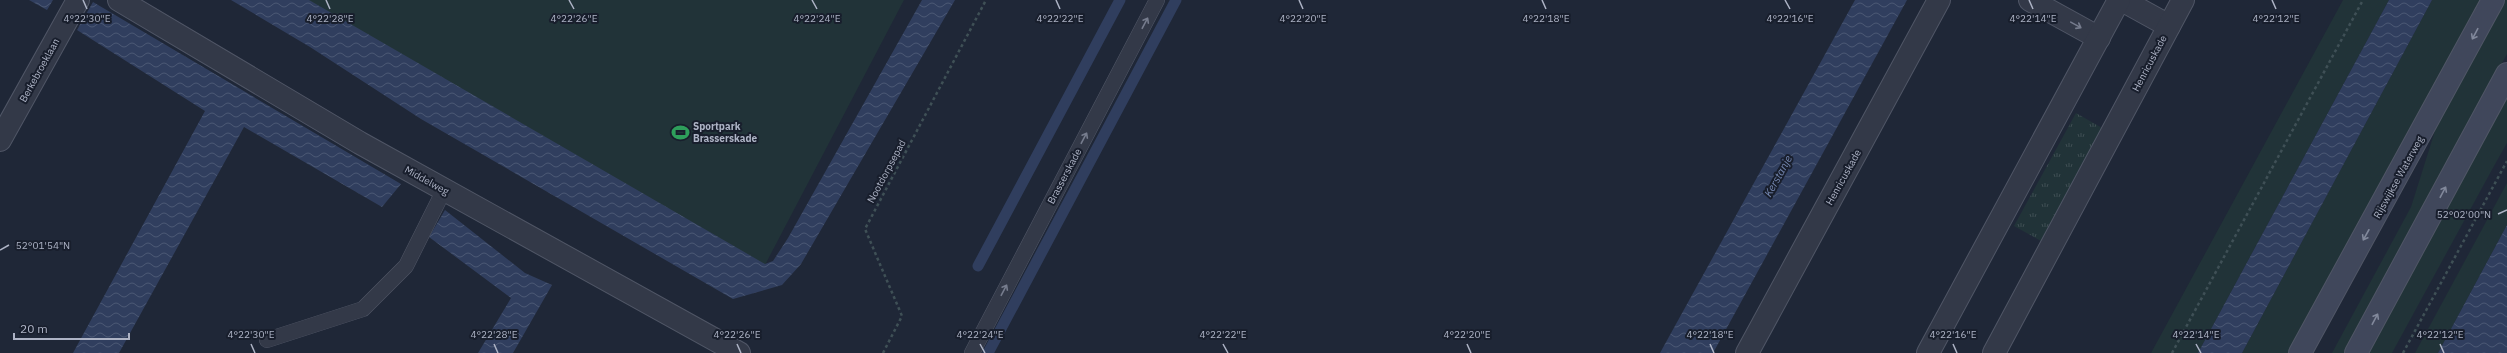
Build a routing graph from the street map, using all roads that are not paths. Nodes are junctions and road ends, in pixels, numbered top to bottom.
1 (78, 0) edge
2 (120, 0) edge
3 (1157, 0) edge
4 (1939, 0) edge
5 (2030, 0) edge
6 (2120, 0) edge
7 (2183, 0) edge
8 (2494, 0) edge
9 (2169, 26) junction
10 (2099, 38) junction
11 (2507, 74) edge
12 (0, 140) edge
13 (444, 190) junction
14 (266, 340) dead end
15 (710, 346) edge
16 (739, 353) edge
17 (972, 353) edge
18 (1747, 353) edge
19 (1928, 353) edge
20 (1994, 353) edge
21 (2300, 353) edge
22 (2356, 353) edge

1 - 12 street, Berkebroeklaan
2 - 13 street, Middelweg
17 -> 3 lane, Brasserskade
4 - 18 street, Henricuskade
5 -> 10 street
6 - 9 street, Henricuskade
6 - 10 street, Henricuskade
7 - 9 street, Henricuskade
8 -> 21 main road, Rijswijkse Waterweg
9 - 20 street, Henricuskade
10 - 19 street, Henricuskade
22 -> 11 main road
13 - 14 lane
13 - 15 street, Middelweg
15 - 16 street, Middelweg

